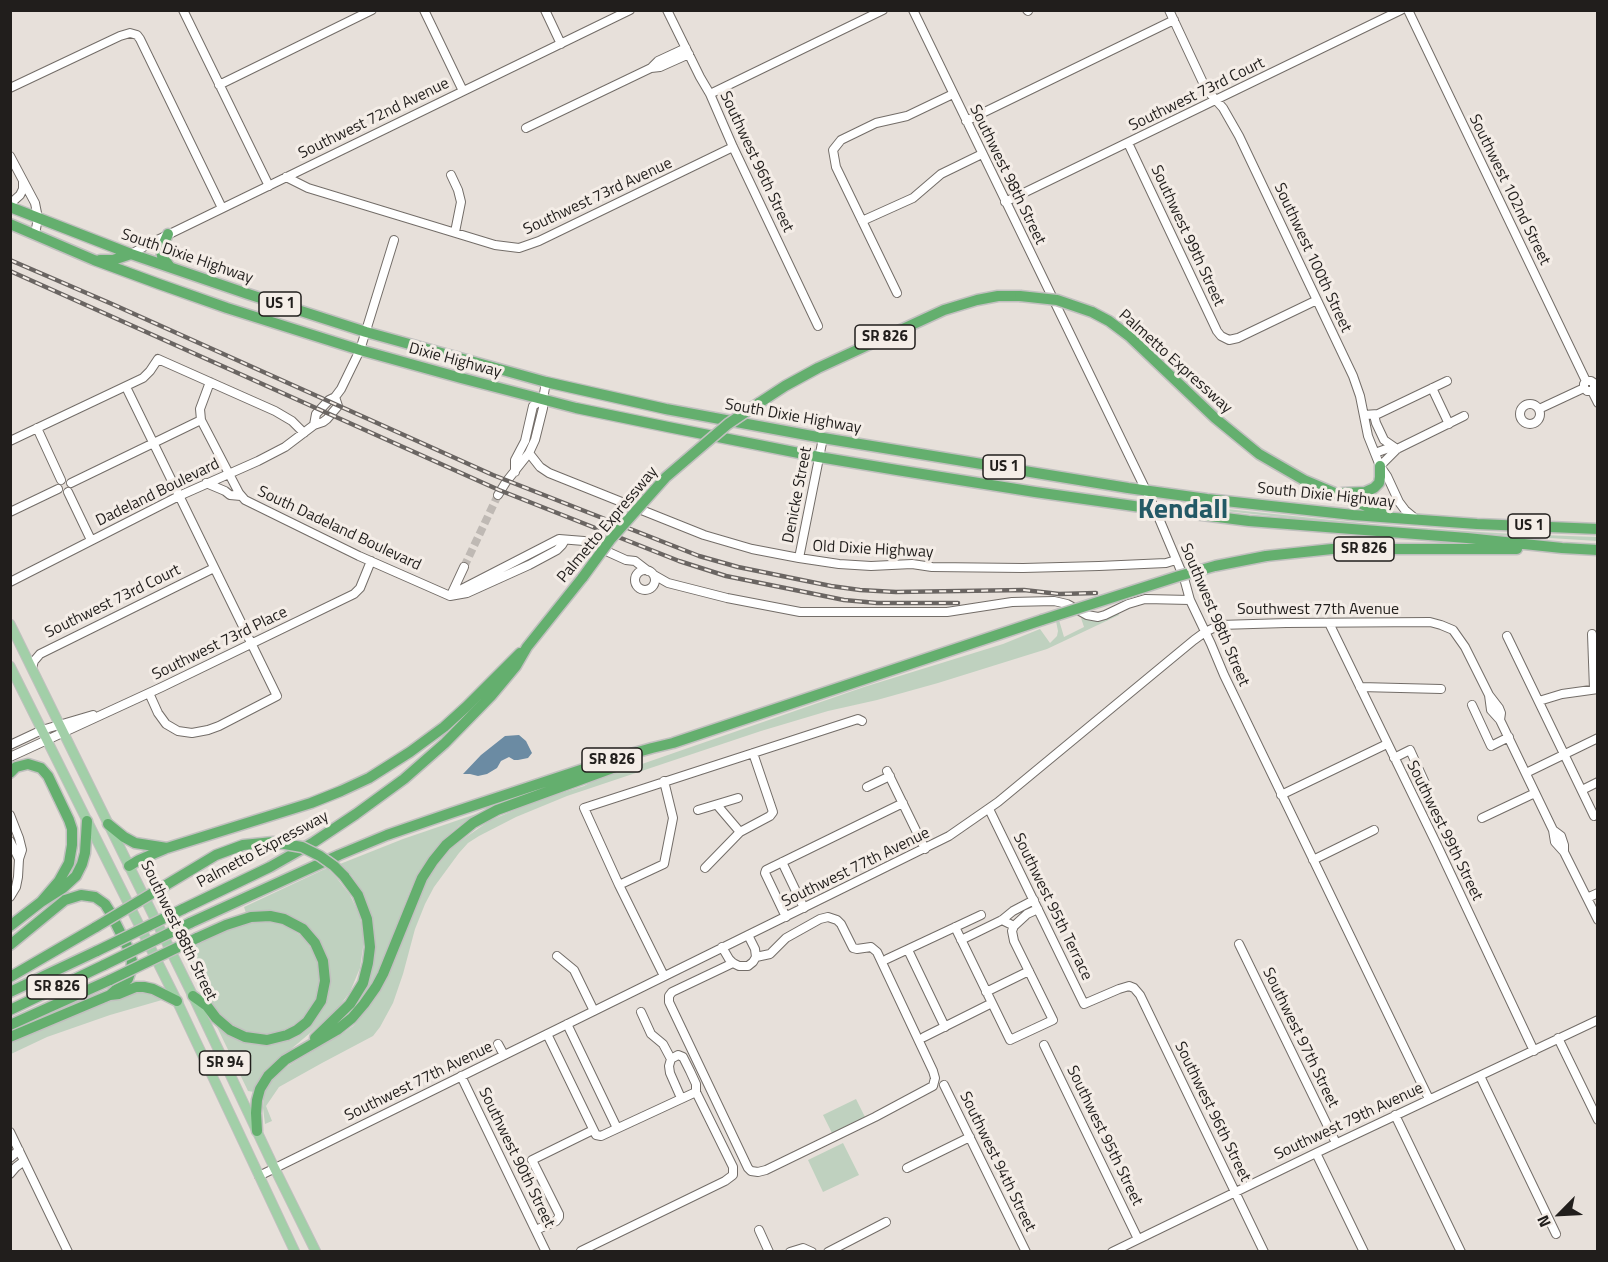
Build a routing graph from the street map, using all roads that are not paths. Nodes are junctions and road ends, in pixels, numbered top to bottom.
1 (183, 10) edge
2 (372, 10) edge
3 (424, 10) edge
4 (545, 10) edge
5 (630, 10) edge
6 (667, 10) edge
7 (883, 10) edge
8 (913, 10) edge
9 (1169, 10) edge
10 (1401, 10) edge
11 (1408, 10) edge
12 (1174, 20) junction
13 (561, 44) junction
14 (687, 51) junction
15 (219, 85) junction
16 (10, 88) edge
17 (463, 91) junction
18 (710, 94) junction
19 (953, 94) junction
20 (1216, 101) junction
21 (966, 121) junction
22 (526, 128) dead end
23 (1128, 143) junction
24 (733, 147) junction
25 (982, 154) junction
26 (10, 156) edge
27 (450, 175) dead end
28 (286, 177) junction
29 (23, 182) junction
30 (269, 186) junction
31 (1005, 202) junction
32 (10, 206) edge
33 (222, 208) junction
34 (38, 218) junction
35 (862, 221) junction
36 (10, 224) edge
37 (455, 232) junction
38 (35, 234) junction
39 (168, 234) junction
40 (394, 240) dead end
41 (131, 254) junction
42 (94, 260) junction
43 (154, 261) junction
44 (170, 267) junction
45 (122, 270) junction
46 (897, 293) dead end
47 (1317, 300) junction
48 (818, 326) dead end
49 (366, 332) junction
50 (360, 350) junction
51 (1447, 381) dead end
52 (210, 382) junction
53 (546, 382) junction
54 (126, 387) junction
55 (1587, 387) junction
56 (1432, 388) junction
57 (543, 399) junction
58 (1598, 403) edge
59 (1539, 409) dead end
60 (1364, 415) junction
61 (1374, 415) junction
62 (1464, 416) dead end
63 (702, 417) junction
64 (201, 420) junction
65 (1449, 424) junction
66 (668, 427) junction
67 (37, 428) junction
68 (304, 433) junction
69 (823, 438) junction
70 (10, 441) edge
71 (153, 444) junction
72 (1396, 449) junction
73 (529, 453) junction
74 (1375, 453) junction
75 (819, 457) junction
76 (969, 462) junction
77 (1380, 466) junction
78 (515, 472) junction
79 (229, 473) junction
80 (61, 480) junction
81 (964, 482) junction
82 (71, 483) junction
83 (206, 483) junction
84 (58, 489) junction
85 (1145, 490) junction
86 (68, 492) junction
87 (1336, 494) junction
88 (498, 495) tunnel mouth
89 (179, 496) junction
90 (241, 496) junction
91 (1155, 509) junction
92 (10, 512) edge
93 (1392, 518) junction
94 (1418, 520) junction
95 (1598, 529) edge
96 (91, 540) junction
97 (1562, 548) junction
98 (1598, 550) edge
99 (799, 558) junction
100 (626, 560) junction
101 (1176, 560) junction
102 (371, 561) junction
103 (464, 567) tunnel mouth
104 (214, 568) junction
105 (651, 573) junction
106 (636, 577) junction
107 (10, 582) edge
108 (668, 583) junction
109 (652, 587) junction
110 (450, 596) junction
111 (1190, 600) junction
112 (1329, 623) junction
113 (10, 624) edge
114 (1205, 632) junction
115 (1592, 634) dead end
116 (1507, 636) dead end
117 (252, 644) junction
118 (527, 647) junction
119 (10, 666) edge
120 (32, 668) junction
121 (1360, 687) junction
122 (1596, 689) edge
123 (1441, 690) dead end
124 (148, 693) junction
125 (1539, 701) junction
126 (1472, 705) dead end
127 (862, 721) dead end
128 (62, 729) junction
129 (44, 734) junction
130 (1509, 737) junction
131 (1598, 738) edge
132 (673, 743) junction
133 (1387, 744) junction
134 (10, 745) edge
135 (753, 753) junction
136 (1565, 754) junction
137 (10, 757) edge
138 (1394, 758) junction
139 (1526, 772) junction
140 (10, 773) edge
141 (664, 781) junction
142 (1598, 782) edge
143 (1425, 783) dead end
144 (867, 787) dead end
145 (1582, 790) junction
146 (1535, 793) junction
147 (1281, 795) junction
148 (738, 798) dead end
149 (903, 803) junction
150 (717, 805) junction
151 (989, 809) junction
152 (698, 810) dead end
153 (10, 815) edge
154 (1594, 816) dead end
155 (1482, 818) dead end
156 (87, 821) junction
157 (108, 824) junction
158 (1374, 830) dead end
159 (740, 832) junction
160 (10, 841) edge
161 (167, 848) junction
162 (925, 849) junction
163 (19, 860) junction
164 (1313, 860) junction
165 (782, 862) junction
166 (129, 866) junction
167 (705, 868) dead end
168 (119, 885) junction
169 (619, 885) junction
170 (1598, 893) edge
171 (10, 897) edge
172 (1587, 898) junction
173 (1034, 900) junction
174 (42, 902) junction
175 (804, 908) junction
176 (1038, 909) junction
177 (981, 915) dead end
178 (786, 917) junction
179 (1002, 920) junction
180 (1598, 920) edge
181 (10, 926) edge
182 (1014, 926) junction
183 (955, 927) junction
184 (748, 935) junction
185 (961, 940) junction
186 (1239, 944) dead end
187 (10, 945) edge
188 (723, 947) junction
189 (908, 950) junction
190 (557, 957) dead end
191 (756, 957) junction
192 (887, 959) dead end
193 (733, 963) junction
194 (1029, 971) junction
195 (664, 976) junction
196 (10, 977) edge
197 (1132, 987) joint
198 (10, 992) edge
199 (986, 992) junction
200 (110, 995) junction
201 (193, 996) junction
202 (177, 1001) junction
203 (992, 1003) junction
204 (10, 1010) edge
205 (594, 1011) junction
206 (641, 1012) dead end
207 (1598, 1020) edge
208 (567, 1024) junction
209 (10, 1025) edge
210 (945, 1027) junction
211 (547, 1034) junction
212 (10, 1036) edge
213 (924, 1037) dead end
214 (1558, 1038) junction
215 (498, 1044) dead end
216 (1044, 1045) dead end
217 (306, 1047) junction
218 (1534, 1050) junction
219 (504, 1055) junction
220 (671, 1059) junction
221 (461, 1076) junction
222 (1480, 1076) junction
223 (944, 1084) dead end
224 (696, 1092) junction
225 (681, 1098) junction
226 (1430, 1099) junction
227 (1395, 1115) junction
228 (1598, 1120) edge
229 (617, 1128) junction
230 (593, 1130) junction
231 (257, 1131) junction
232 (10, 1132) edge
233 (970, 1137) junction
234 (1336, 1143) junction
235 (19, 1150) junction
236 (1316, 1153) junction
237 (10, 1158) edge
238 (24, 1161) junction
239 (275, 1168) junction
240 (907, 1168) dead end
241 (10, 1174) edge
242 (259, 1176) junction
243 (1236, 1191) junction
244 (886, 1222) dead end
245 (536, 1230) junction
246 (759, 1230) dead end
247 (1556, 1234) dead end
248 (1138, 1239) junction
249 (68, 1251) edge
250 (295, 1251) edge
251 (316, 1251) edge
252 (546, 1251) edge
253 (581, 1251) edge
254 (769, 1251) edge
255 (790, 1251) edge
256 (812, 1251) edge
257 (828, 1251) edge
258 (1026, 1251) edge
259 (1112, 1251) edge
260 (1264, 1251) edge
261 (1364, 1251) edge
262 (1461, 1251) edge

1 - 15 street
2 - 15 street
3 - 17 street
4 - 13 street
5 - 13 street, Southwest 72nd Avenue
6 - 14 street, Southwest 96th Street
7 - 18 street
8 - 19 street, Southwest 98th Street
9 - 12 street, Southwest 100th Street
10 - 20 street, Southwest 73rd Court
11 - 55 street, Southwest 102nd Street
12 - 20 street, Southwest 100th Street
12 - 21 street
13 - 17 street, Southwest 72nd Avenue
14 - 18 street, Southwest 96th Street
14 - 22 street
15 - 30 street
16 - 33 street
17 - 28 street, Southwest 72nd Avenue
18 - 24 street, Southwest 96th Street
19 - 21 street, Southwest 98th Street
19 - 35 street
20 - 23 street, Southwest 73rd Court
20 - 47 street, Southwest 100th Street
21 - 25 street, Southwest 98th Street
23 - 31 street, Southwest 73rd Court
23 - 47 street, Southwest 99th Street
24 - 37 street, Southwest 73rd Avenue
24 - 48 street, Southwest 96th Street
25 - 31 street, Southwest 98th Street
25 - 35 street
26 - 29 street
27 - 37 street
28 - 30 street, Southwest 72nd Avenue
28 - 37 street, Southwest 73rd Avenue
29 - 32 street
29 - 34 street
30 - 33 street, Southwest 72nd Avenue
31 - 85 street, Southwest 98th Street
32 - 34 highway, South Dixie Highway / US 1
33 - 39 street, Southwest 72nd Avenue
34 - 38 street
34 - 41 highway, South Dixie Highway / US 1
35 - 46 street
36 - 38 highway, South Dixie Highway / US 1
38 - 42 highway, South Dixie Highway / US 1
39 - 41 street, Southwest 72nd Avenue
39 - 44 highway
40 - 49 street, Dadeland Boulevard
41 - 42 highway
41 - 43 highway, South Dixie Highway / US 1
42 - 45 highway, South Dixie Highway / US 1
43 - 44 highway, South Dixie Highway / US 1
43 - 45 highway
44 - 49 highway, South Dixie Highway / US 1
45 - 50 highway, South Dixie Highway / US 1
47 - 60 street, Southwest 100th Street
49 - 50 street, Dadeland Boulevard
49 - 53 highway, South Dixie Highway / US 1
50 - 57 highway, Dixie Highway / US 1
50 - 68 street, Dadeland Boulevard
51 - 56 street
52 - 54 street
52 - 64 street
52 - 68 street
53 - 57 street
53 - 63 highway, South Dixie Highway / US 1
54 - 67 street
54 - 71 street
55 - 58 street, Southwest 102nd Street
55 - 59 street
56 - 61 street
56 - 65 street
57 - 66 highway, South Dixie Highway / US 1
57 - 73 street
57 - 78 street
60 - 61 street
60 - 74 street, Southwest 100th Street
61 - 72 street
62 - 65 street
63 - 66 highway
63 - 69 highway, South Dixie Highway / US 1
64 - 71 street
64 - 79 street, South Dadeland Boulevard
65 - 72 street
66 - 75 highway, South Dixie Highway / US 1
67 - 70 street
67 - 80 street
68 - 79 street, Dadeland Boulevard
69 - 75 street, Denicke Street
69 - 76 highway, South Dixie Highway / US 1
71 - 82 street
71 - 89 street
72 - 74 street
72 - 77 street
73 - 78 street
73 - 99 street, Old Dixie Highway
74 - 77 street, Southwest 100th Street
75 - 81 highway, South Dixie Highway / US 1
75 - 99 street, Denicke Street
76 - 81 highway
76 - 85 highway, South Dixie Highway / US 1
77 - 87 highway
77 - 94 street, Southwest 100th Street
78 - 88 street
79 - 83 street, Dadeland Boulevard
79 - 90 street, South Dadeland Boulevard
80 - 82 street
80 - 84 street
81 - 91 highway, South Dixie Highway / US 1
82 - 86 street
83 - 89 street, Dadeland Boulevard
83 - 90 street
84 - 86 street
84 - 92 street
85 - 91 street, Southwest 98th Street
85 - 93 highway, South Dixie Highway / US 1
86 - 96 street
87 - 93 highway, Palmetto Expressway / SR 826
87 - 118 highway, Palmetto Expressway / SR 826, bridge
89 - 96 street, Dadeland Boulevard
89 - 104 street
90 - 102 street, South Dadeland Boulevard
91 - 97 highway, South Dixie Highway / US 1
91 - 101 street, Southwest 98th Street
93 - 94 highway, South Dixie Highway / US 1
94 - 95 highway, South Dixie Highway / US 1
96 - 107 street, Dadeland Boulevard
97 - 98 highway, South Dixie Highway / US 1
97 - 132 highway, Palmetto Expressway / SR 826, bridge
99 - 101 street, Old Dixie Highway
100 - 105 street
100 - 106 street
100 - 110 street
101 - 111 street, Southwest 98th Street
102 - 110 street, South Dadeland Boulevard
102 - 117 street, Southwest 73rd Place
103 - 110 street
104 - 117 street
104 - 120 street, Southwest 73rd Court
105 - 106 street
105 - 108 street
105 - 109 street
106 - 109 street
108 - 109 street
108 - 111 street
111 - 114 street, Southwest 98th Street
112 - 114 street, Southwest 77th Avenue
112 - 121 street, Southwest 99th Street
112 - 130 street, Southwest 77th Avenue
113 - 120 main road, Southwest 88th Street / SR 94
114 - 147 street, Southwest 98th Street
114 - 151 street, Southwest 77th Avenue
115 - 122 street
116 - 125 street
117 - 124 street, Southwest 73rd Place
117 - 124 street
118 - 161 highway
118 - 198 highway, Palmetto Expressway / SR 826, bridge
119 - 129 main road, Southwest 88th Street / SR 94
120 - 128 main road, Southwest 88th Street / SR 94
121 - 123 street
121 - 133 street, Southwest 99th Street
122 - 125 street
124 - 128 street, Southwest 73rd Place
125 - 136 street
126 - 130 street
127 - 135 street
128 - 129 street, Southwest 73rd Place
128 - 157 main road, Southwest 88th Street / SR 94
129 - 134 street
129 - 137 street
129 - 156 main road, Southwest 88th Street / SR 94
130 - 139 street
131 - 136 street
132 - 204 highway, Palmetto Expressway / SR 826, bridge
132 - 217 highway
133 - 138 street, Southwest 99th Street
133 - 147 street
135 - 141 street
135 - 159 street
136 - 139 street
136 - 145 street
138 - 143 street
138 - 218 street, Southwest 99th Street
139 - 146 street
140 - 174 highway
141 - 169 street
141 - 169 street
142 - 145 street
144 - 149 street
145 - 154 street
146 - 155 street
146 - 172 street
147 - 164 street, Southwest 98th Street
148 - 150 street
149 - 162 street
149 - 165 street
150 - 152 street
150 - 159 street
151 - 162 street, Southwest 77th Avenue
151 - 173 street, Southwest 95th Terrace
153 - 163 street
156 - 168 main road, Southwest 88th Street / SR 94
156 - 174 highway
157 - 161 highway
157 - 166 main road, Southwest 88th Street / SR 94
158 - 164 street
159 - 167 street
160 - 163 street
161 - 166 highway
162 - 175 street, Southwest 77th Avenue
163 - 171 street
164 - 226 street, Southwest 98th Street
165 - 175 street
165 - 178 street
166 - 168 main road
166 - 201 main road, Southwest 88th Street / SR 94
168 - 202 main road, Southwest 88th Street / SR 94
169 - 195 street
170 - 172 street
172 - 180 street
173 - 176 street, Southwest 95th Terrace
173 - 179 street
174 - 181 highway
175 - 178 street, Southwest 77th Avenue
176 - 182 street
176 - 197 street, Southwest 95th Terrace
177 - 183 street
178 - 184 street, Southwest 77th Avenue
179 - 182 street
179 - 185 street
182 - 194 street
183 - 185 street
183 - 189 street
184 - 188 street, Southwest 77th Avenue
184 - 191 street
185 - 199 street
186 - 234 street, Southwest 97th Street
187 - 200 highway
188 - 193 street
188 - 195 street, Southwest 77th Avenue
189 - 192 street
189 - 210 street
190 - 205 street
191 - 193 street
191 - 193 street
194 - 199 street
194 - 203 street
195 - 205 street, Southwest 77th Avenue
196 - 217 highway, bridge
197 - 243 street, Southwest 96th Street
199 - 203 street
200 - 202 highway
200 - 212 highway
201 - 209 highway, bridge
201 - 231 main road, Southwest 88th Street / SR 94
202 - 242 main road, Southwest 88th Street / SR 94
203 - 210 street
205 - 208 street, Southwest 77th Avenue
206 - 220 street
207 - 214 street, Southwest 79th Avenue
208 - 211 street, Southwest 77th Avenue
208 - 229 street
210 - 213 street
211 - 219 street, Southwest 77th Avenue
211 - 230 street
214 - 218 street, Southwest 79th Avenue
214 - 228 street
215 - 219 street
216 - 248 street, Southwest 95th Street
217 - 231 highway
218 - 222 street, Southwest 79th Avenue
219 - 221 street, Southwest 77th Avenue
220 - 224 street
220 - 225 street
221 - 239 street, Southwest 77th Avenue
221 - 245 street, Southwest 90th Street
222 - 226 street, Southwest 79th Avenue
222 - 247 street
223 - 233 street, Southwest 94th Street
224 - 225 street
224 - 253 street
225 - 229 street
226 - 227 street, Southwest 79th Avenue
227 - 234 street, Southwest 79th Avenue
227 - 262 street
229 - 230 street
230 - 245 street
231 - 239 main road, Southwest 88th Street / SR 94
232 - 235 street
233 - 240 street
233 - 258 street, Southwest 94th Street
234 - 236 street, Southwest 79th Avenue
235 - 237 street
235 - 238 street
236 - 243 street, Southwest 79th Avenue
236 - 261 street
238 - 241 street
238 - 249 street
239 - 242 street, Southwest 77th Avenue
239 - 251 main road, Southwest 88th Street / SR 94
242 - 250 main road, Southwest 88th Street / SR 94
243 - 248 street, Southwest 79th Avenue
243 - 260 street, Southwest 96th Street
244 - 257 street
245 - 252 street, Southwest 90th Street
246 - 254 street
248 - 259 street, Southwest 79th Avenue
255 - 256 street

